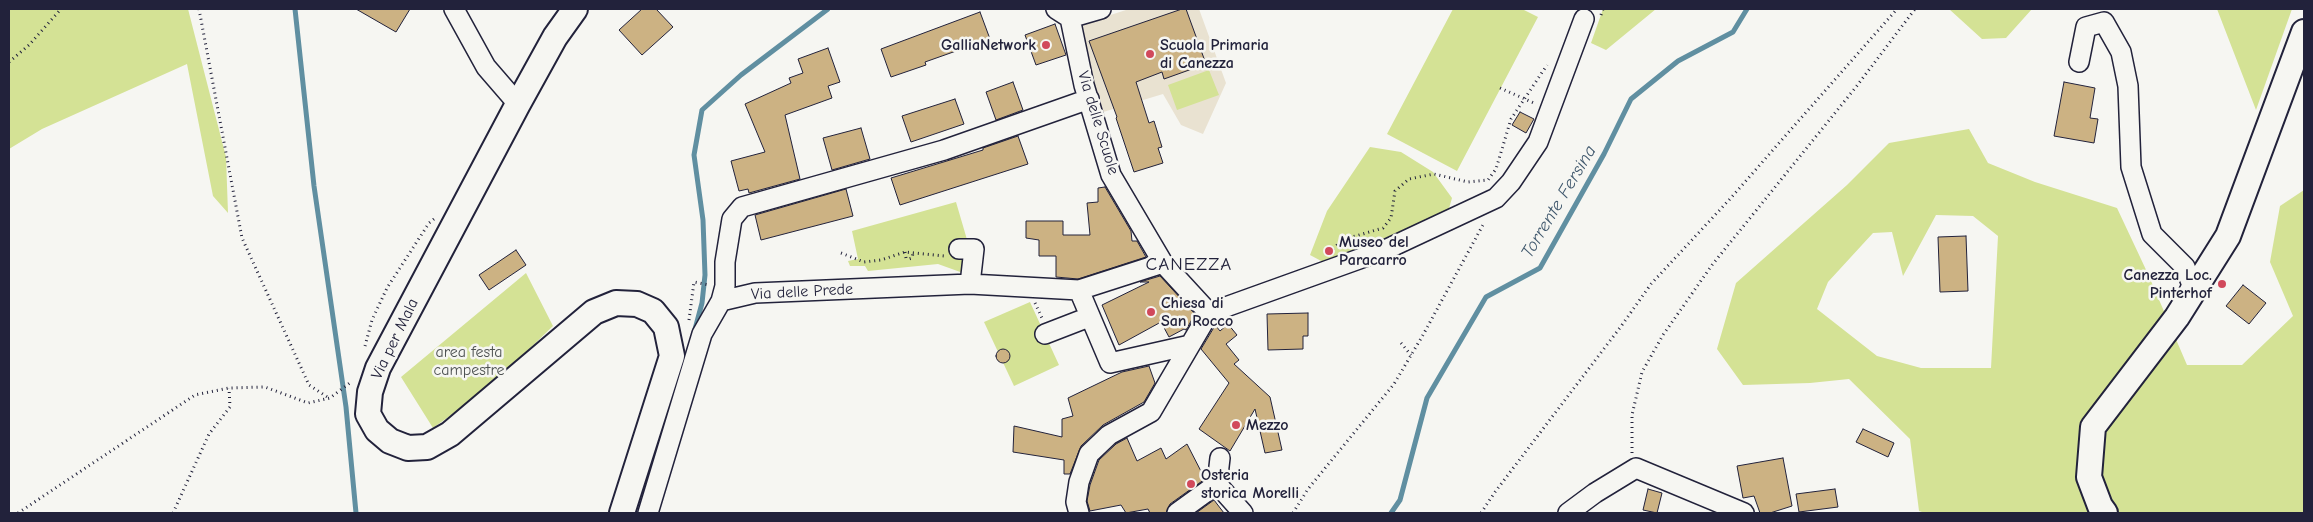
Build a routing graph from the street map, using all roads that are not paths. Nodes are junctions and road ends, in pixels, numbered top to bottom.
1 (454, 9) edge
2 (575, 9) edge
3 (1101, 9) edge
4 (1067, 12) edge
5 (1584, 19) dead end
6 (2304, 32) edge
7 (2079, 62) dead end
8 (1089, 99) junction
9 (518, 104) junction
10 (953, 252) road end
11 (1163, 263) junction
12 (970, 284) junction
13 (1078, 290) junction
14 (716, 293) junction
15 (1209, 313) junction
16 (1090, 317) junction
17 (2177, 317) junction
18 (1045, 334) dead end
19 (1190, 345) junction
20 (1220, 458) dead end
21 (1217, 484) junction
22 (622, 513) edge
23 (648, 513) edge
24 (1079, 513) edge
25 (1177, 513) edge
26 (1243, 513) edge
27 (1568, 513) edge
28 (1744, 513) edge
29 (2105, 513) edge

1 - 9 street
2 - 9 main road, Via per Mala
3 - 4 street
4 - 8 street, Via delle Scuole
5 - 15 street
6 - 17 main road
7 - 17 street
8 - 11 street, Via delle Scuole
8 - 14 street
9 - 22 main road, Via per Mala
10 - 12 street
11 - 13 street
11 - 15 street, Via delle Scuole
12 - 13 street, Via delle Prede
12 - 14 street, Via delle Prede
13 - 16 street
14 - 23 street
15 - 19 street
16 - 18 street
16 - 19 street
17 - 29 main road
19 - 24 street
20 - 21 street
21 - 25 street
21 - 26 street
27 - 28 street

